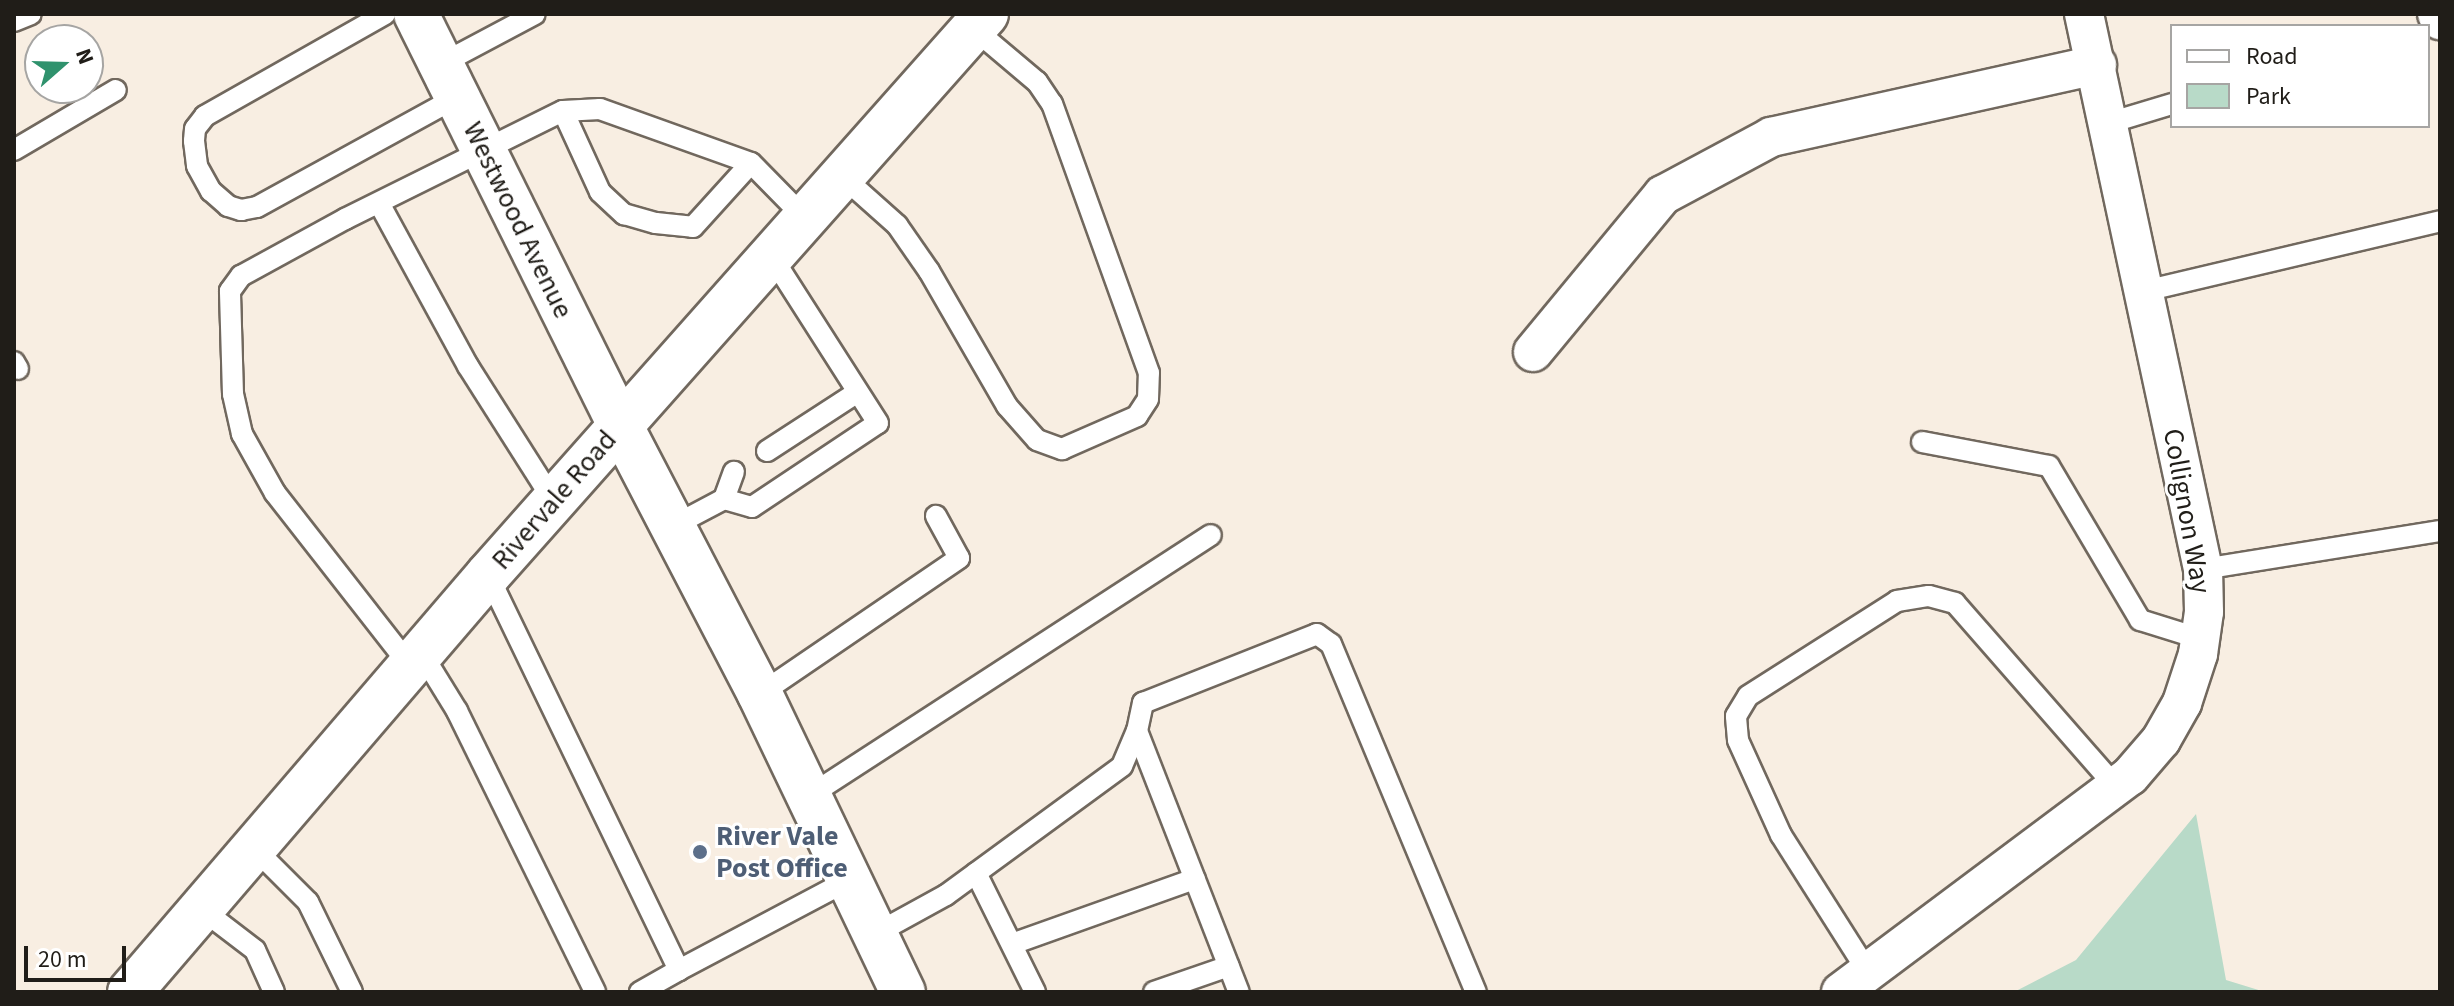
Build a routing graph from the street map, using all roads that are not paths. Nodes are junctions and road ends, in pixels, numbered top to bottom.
1 (31, 14) edge
2 (385, 14) edge
3 (416, 14) edge
4 (535, 14) edge
5 (2084, 14) edge
6 (2437, 14) edge
7 (2440, 20) edge
8 (14, 21) edge
9 (979, 21) edge
10 (2097, 65) junction
11 (449, 80) junction
12 (116, 90) dead end
13 (2170, 105) edge
14 (563, 111) junction
15 (2109, 123) junction
16 (14, 150) edge
17 (484, 152) junction
18 (751, 163) junction
19 (842, 176) junction
20 (379, 203) junction
21 (805, 218) junction
22 (2440, 221) edge
23 (771, 256) junction
24 (2145, 291) junction
25 (1533, 352) dead end
26 (858, 392) junction
27 (620, 425) junction
28 (1922, 442) dead end
29 (767, 451) dead end
30 (734, 472) dead end
31 (724, 499) junction
32 (553, 500) junction
33 (936, 516) dead end
34 (673, 526) junction
35 (2440, 531) edge
36 (1211, 535) dead end
37 (2203, 569) junction
38 (488, 575) junction
39 (2201, 639) junction
40 (416, 661) junction
41 (760, 694) junction
42 (1137, 731) junction
43 (2117, 788) junction
44 (809, 796) junction
45 (255, 849) junction
46 (976, 873) junction
47 (1195, 879) junction
48 (849, 880) junction
49 (204, 911) junction
50 (875, 934) junction
51 (1012, 944) junction
52 (1229, 966) junction
53 (679, 970) junction
54 (1855, 982) edge
55 (895, 989) edge
56 (130, 992) edge
57 (274, 992) edge
58 (352, 992) edge
59 (595, 992) edge
60 (640, 992) edge
61 (1035, 992) edge
62 (1154, 992) edge
63 (1239, 992) edge
64 (1476, 992) edge

1 - 8 lane
2 - 11 lane
3 - 11 street, Westwood Avenue
4 - 11 lane
5 - 10 street, Collignon Way
6 - 7 street
9 - 19 street, Rivervale Road
9 - 19 lane
10 - 15 street, Collignon Way
10 - 25 street
11 - 17 street, Westwood Avenue
12 - 16 lane
13 - 15 lane
14 - 17 lane
14 - 18 lane
14 - 18 lane
15 - 24 street, Collignon Way
17 - 20 lane
17 - 27 street, Westwood Avenue
18 - 21 lane
19 - 21 street, Rivervale Road
20 - 32 lane
20 - 40 lane
21 - 23 street, Rivervale Road
22 - 24 lane
23 - 26 lane
23 - 27 street, Rivervale Road
24 - 37 street, Collignon Way
26 - 29 lane
26 - 31 lane
27 - 32 street, Rivervale Road
27 - 34 street, Westwood Avenue
28 - 39 lane
30 - 31 lane
31 - 34 lane
32 - 38 street, Rivervale Road
33 - 41 lane
34 - 41 street, Westwood Avenue
35 - 37 lane
36 - 44 lane
37 - 39 street, Collignon Way
38 - 40 street, Rivervale Road
38 - 53 lane
39 - 43 street, Collignon Way
40 - 45 street, Rivervale Road
40 - 59 lane
41 - 44 street, Westwood Avenue
42 - 46 lane
42 - 47 lane
42 - 64 lane
43 - 54 street, Collignon Way
43 - 54 lane
44 - 48 street, Westwood Avenue
45 - 49 street, Rivervale Road
45 - 58 lane
46 - 50 lane
46 - 51 lane
47 - 51 lane
47 - 52 lane
48 - 50 street, Westwood Avenue
48 - 53 lane
49 - 56 street, Rivervale Road
49 - 57 lane
50 - 55 street, Westwood Avenue
51 - 61 lane
52 - 62 lane
52 - 63 lane
53 - 60 lane

